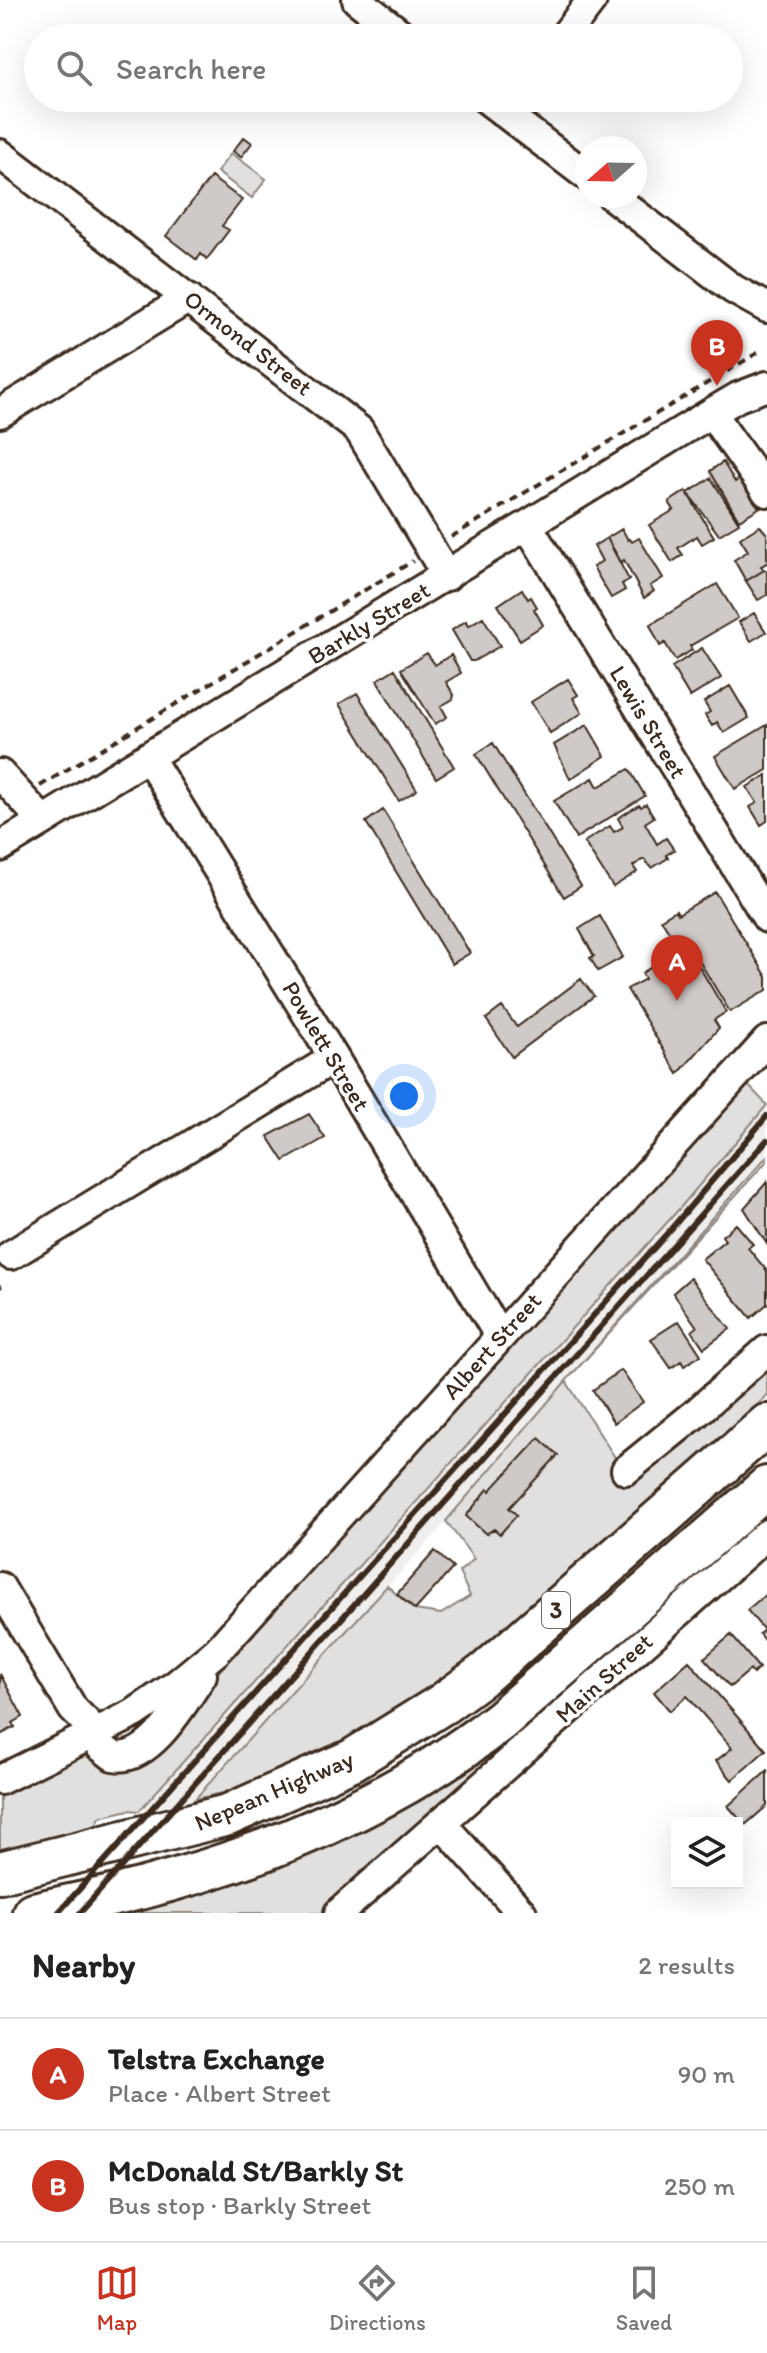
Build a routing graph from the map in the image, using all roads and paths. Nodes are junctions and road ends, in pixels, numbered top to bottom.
1 (357, 0) edge
2 (592, 0) edge
3 (388, 24) edge
4 (574, 24) edge
5 (512, 112) edge
6 (0, 154) edge
7 (575, 166) edge
8 (628, 208) edge
9 (733, 289) junction
10 (189, 298) junction
11 (767, 308) edge
12 (767, 324) edge
13 (763, 362) edge
14 (767, 386) edge
15 (738, 397) junction
16 (0, 413) edge
17 (711, 413) junction
18 (767, 492) edge
19 (528, 526) junction
20 (431, 549) junction
21 (447, 576) junction
22 (149, 758) junction
23 (0, 774) edge
24 (21, 797) junction
25 (43, 821) junction
26 (0, 847) edge
27 (767, 918) edge
28 (767, 1041) edge
29 (334, 1058) junction
30 (11, 1255) dead end
31 (500, 1337) junction
32 (767, 1350) edge
33 (767, 1425) edge
34 (626, 1470) dead end
35 (767, 1487) edge
36 (691, 1492) junction
37 (723, 1527) junction
38 (767, 1534) edge
39 (0, 1587) edge
40 (95, 1735) junction
41 (462, 1750) joint
42 (0, 1780) edge
43 (441, 1823) junction
44 (0, 1872) edge
45 (33, 1913) edge
46 (339, 1913) edge
47 (522, 1913) edge

1 - 3 street
2 - 4 street
5 - 7 street
6 - 10 street, Ormond Street
8 - 9 street
9 - 11 street
9 - 12 street
10 - 16 street
10 - 20 street, Ormond Street
13 - 15 street, Barkly Street
13 - 20 path
14 - 15 street, Barkly Street
15 - 17 street, Barkly Street
17 - 18 street
17 - 19 street, Barkly Street
19 - 21 street, Barkly Street
19 - 27 street, Lewis Street
20 - 21 street, Ormond Street
20 - 24 path
21 - 22 street, Barkly Street
22 - 25 street, Barkly Street
22 - 29 street, Powlett Street
23 - 24 street
24 - 25 street
25 - 26 street, Barkly Street
28 - 31 street, Albert Street
29 - 30 street
29 - 31 street, Powlett Street
31 - 40 street, Albert Street
32 - 34 street
33 - 36 highway, 3
35 - 37 highway, Main Street / 3
36 - 37 highway
36 - 44 highway, Nepean Highway / 3
37 - 41 highway, Main Street / 3
38 - 43 street, Main Street
39 - 40 street
40 - 42 street, Albert Street
41 - 45 highway, Nepean Highway / 3
43 - 46 street, Main Street
43 - 47 street

